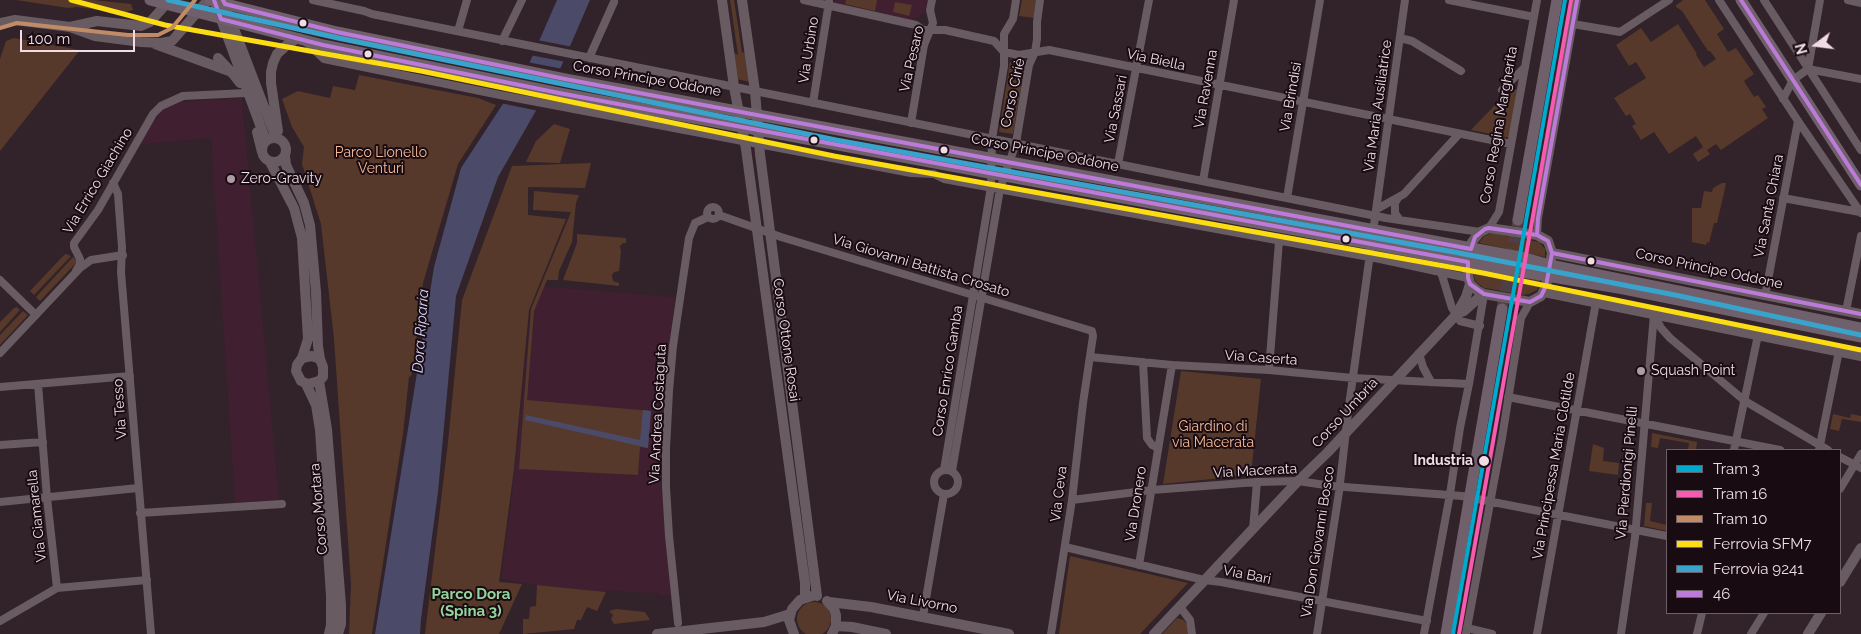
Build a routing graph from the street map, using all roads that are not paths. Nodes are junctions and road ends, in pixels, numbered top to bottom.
1 (150, 0) edge
2 (313, 0) edge
3 (467, 0) edge
4 (522, 0) edge
5 (722, 0) edge
6 (742, 0) edge
7 (804, 0) edge
8 (932, 0) edge
9 (1016, 0) edge
10 (1040, 0) edge
11 (1149, 0) edge
12 (1234, 0) edge
13 (1320, 0) edge
14 (1405, 0) edge
15 (1449, 0) edge
16 (1537, 0) edge
17 (1557, 0) edge
18 (1577, 0) edge
19 (1669, 0) edge
20 (1719, 0) edge
21 (1740, 0) edge
22 (1764, 0) edge
23 (1820, 0) edge
24 (1848, 0) edge
25 (216, 1) edge
26 (168, 2) edge
27 (614, 2) dead end
28 (829, 2) edge
29 (1861, 2) edge
30 (196, 13) junction
31 (1534, 17) junction
32 (226, 21) junction
33 (0, 23) edge
34 (1573, 24) junction
35 (70, 27) junction
36 (930, 30) junction
37 (458, 31) junction
38 (1400, 38) junction
39 (301, 39) junction
40 (502, 40) junction
41 (152, 43) junction
42 (1004, 52) junction
43 (1035, 52) junction
44 (218, 58) dead end
45 (589, 58) junction
46 (1525, 67) junction
47 (1136, 68) junction
48 (1808, 69) junction
49 (1461, 71) dead end
50 (232, 72) junction
51 (1793, 80) junction
52 (1861, 80) edge
53 (1220, 85) junction
54 (734, 87) junction
55 (1502, 90) dead end
56 (755, 91) junction
57 (246, 93) junction
58 (1783, 99) junction
59 (1303, 102) junction
60 (813, 103) junction
61 (739, 111) junction
62 (757, 114) junction
63 (1388, 119) junction
64 (1798, 121) junction
65 (911, 123) junction
66 (742, 127) junction
67 (758, 130) junction
68 (1459, 134) junction
69 (992, 139) junction
70 (274, 140) junction
71 (744, 141) junction
72 (759, 144) junction
73 (1016, 144) junction
74 (1511, 144) junction
75 (1861, 150) edge
76 (262, 152) junction
77 (285, 156) junction
78 (992, 158) junction
79 (270, 162) junction
80 (1009, 162) junction
81 (1118, 164) junction
82 (991, 174) junction
83 (1004, 176) junction
84 (1203, 181) junction
85 (113, 183) junction
86 (1861, 185) edge
87 (991, 187) junction
88 (1000, 189) junction
89 (1287, 198) junction
90 (1398, 198) junction
91 (1783, 198) junction
92 (1376, 212) junction
93 (1861, 213) edge
94 (719, 215) joint
95 (1400, 220) junction
96 (1518, 220) tunnel mouth
97 (757, 228) junction
98 (1374, 230) junction
99 (1485, 230) junction
100 (770, 233) junction
101 (1537, 235) junction
102 (1861, 236) edge
103 (1279, 241) junction
104 (1372, 244) junction
105 (1471, 249) junction
106 (1552, 253) junction
107 (123, 255) junction
108 (1370, 257) junction
109 (1468, 262) junction
110 (76, 271) junction
111 (1549, 271) junction
112 (1441, 272) junction
113 (0, 280) edge
114 (1469, 281) junction
115 (1544, 292) junction
116 (1484, 294) junction
117 (977, 296) junction
118 (1764, 296) junction
119 (1530, 302) junction
120 (1596, 302) junction
121 (1502, 309) tunnel mouth
122 (1846, 311) junction
123 (1654, 314) junction
124 (1861, 314) edge
125 (36, 315) junction
126 (1456, 315) junction
127 (1480, 326) junction
128 (1861, 328) edge
129 (1758, 335) junction
130 (1861, 337) edge
131 (1838, 351) junction
132 (0, 353) edge
133 (1419, 353) junction
134 (1861, 356) edge
135 (1090, 357) junction
136 (302, 358) junction
137 (320, 359) junction
138 (1143, 362) junction
139 (1172, 365) junction
140 (1268, 370) junction
141 (130, 376) junction
142 (1353, 378) junction
143 (1395, 380) junction
144 (319, 381) junction
145 (1431, 382) junction
146 (38, 384) junction
147 (306, 384) junction
148 (1469, 384) junction
149 (0, 387) edge
150 (1508, 397) junction
151 (1745, 401) junction
152 (1577, 410) junction
153 (1644, 424) junction
154 (1346, 433) junction
155 (43, 442) junction
156 (1736, 442) junction
157 (0, 444) edge
158 (1158, 448) junction
159 (1820, 448) edge
160 (1734, 449) edge
161 (1774, 449) edge
162 (1861, 454) edge
163 (1841, 458) edge
164 (1841, 462) edge
165 (1858, 467) edge
166 (948, 470) junction
167 (1298, 481) junction
168 (1257, 482) junction
169 (1340, 487) junction
170 (138, 488) junction
171 (1841, 488) edge
172 (1152, 490) junction
173 (944, 494) junction
174 (1450, 494) junction
175 (1469, 497) junction
176 (47, 498) junction
177 (1072, 500) junction
178 (1490, 501) junction
179 (0, 502) edge
180 (282, 504) dead end
181 (140, 513) junction
182 (1558, 515) junction
183 (1253, 528) junction
184 (1636, 529) junction
185 (1666, 536) edge
186 (1065, 547) junction
187 (1861, 548) edge
188 (1139, 565) junction
189 (147, 580) junction
190 (1204, 580) junction
191 (1841, 580) edge
192 (57, 588) junction
193 (816, 596) junction
194 (805, 597) junction
195 (829, 602) junction
196 (1322, 602) junction
197 (1180, 607) junction
198 (790, 614) junction
199 (1702, 614) edge
200 (1763, 614) edge
201 (1820, 614) edge
202 (924, 616) junction
203 (0, 621) edge
204 (1427, 621) junction
205 (678, 623) dead end
206 (834, 630) edge
207 (1466, 631) edge
208 (151, 634) edge
209 (329, 634) edge
210 (338, 634) edge
211 (657, 634) edge
212 (794, 634) edge
213 (886, 634) edge
214 (1009, 634) edge
215 (1052, 634) edge
216 (1154, 634) edge
217 (1192, 634) edge
218 (1317, 634) edge
219 (1424, 634) edge
220 (1446, 634) edge
221 (1492, 634) edge
222 (1536, 634) edge
223 (1621, 634) edge
224 (1697, 634) edge
225 (1751, 634) edge
226 (1808, 634) edge

1 - 26 main road, Corso Principe Oddone
2 - 37 street
3 - 37 street
4 - 40 street
5 - 54 main road, Corso Ottone Rosai
6 - 56 main road, Corso Ottone Rosai
7 - 28 street
8 - 36 street, Via Pesaro
9 - 42 street, Corso Ciriè
10 - 43 street, Corso Ciriè
11 - 47 street, Via Sassari
12 - 53 street, Via Ravenna
13 - 59 street, Via Brindisi
14 - 38 street, Via Maria Ausiliatrice
15 - 31 street
16 - 31 street, Corso Regina Margherita
17 - 96 main road
18 - 34 street
19 - 34 street
20 - 58 street
21 - 51 main road
22 - 48 street
23 - 48 street
24 - 29 street
25 - 30 main road
25 - 32 main road
25 - 61 main road, Corso Principe Oddone
26 - 30 main road, Corso Principe Oddone
26 - 35 main road
27 - 45 street
28 - 36 street
28 - 60 street, Via Urbino
30 - 32 main road, Corso Principe Oddone
30 - 41 main road
31 - 46 street, Corso Regina Margherita
32 - 39 main road, Corso Principe Oddone
32 - 70 main road
33 - 35 main road
34 - 101 street
35 - 41 main road
36 - 42 street
36 - 65 street, Via Pesaro
37 - 40 street
38 - 49 street
38 - 63 street, Via Maria Ausiliatrice
39 - 66 main road, Corso Principe Oddone
39 - 70 main road
39 - 71 street
40 - 45 street, Corso Principe Oddone
41 - 50 main road
42 - 43 street, Via Biella
42 - 69 street, Corso Ciriè
43 - 47 street, Via Biella
43 - 73 street, Corso Ciriè
44 - 50 main road
45 - 54 street, Corso Principe Oddone
46 - 55 street
46 - 74 street, Corso Regina Margherita
47 - 53 street, Via Biella
47 - 81 street, Via Sassari
48 - 51 street
48 - 52 street
48 - 75 street
50 - 57 main road
51 - 58 street
51 - 86 main road
53 - 59 street, Via Biella
53 - 84 street, Via Ravenna
54 - 56 street, Corso Principe Oddone
54 - 61 main road, Corso Ottone Rosai
56 - 60 street, Corso Principe Oddone
56 - 62 main road, Corso Ottone Rosai
57 - 76 main road
57 - 85 street, Via Errico Giachino
58 - 64 street
59 - 63 street, Via Biella
59 - 89 street, Via Brindisi
60 - 65 street, Corso Principe Oddone
61 - 62 main road, Corso Principe Oddone
61 - 66 main road, Corso Ottone Rosai
62 - 67 main road, Corso Ottone Rosai
62 - 78 main road, Corso Principe Oddone
63 - 68 street, Via Biella
63 - 92 street, Via Maria Ausiliatrice
64 - 91 street, Via Santa Chiara
64 - 93 street
65 - 69 street, Corso Principe Oddone
66 - 67 main road, Corso Principe Oddone
66 - 71 main road, Corso Ottone Rosai
67 - 72 main road, Corso Ottone Rosai
67 - 82 main road, Corso Principe Oddone
68 - 74 street, Via Biella
68 - 90 street
69 - 73 street, Corso Principe Oddone
69 - 78 street, Corso Ciriè
70 - 76 main road
70 - 77 main road
71 - 72 street
71 - 97 main road, Corso Ottone Rosai
72 - 87 street
72 - 100 main road, Corso Ottone Rosai
73 - 80 street, Corso Ciriè
73 - 81 street, Corso Principe Oddone
74 - 99 street, Corso Regina Margherita
76 - 79 main road
77 - 79 main road
77 - 137 main road
78 - 80 main road, Corso Principe Oddone
78 - 82 street, Corso Ciriè
79 - 136 main road
80 - 83 street, Corso Ciriè
80 - 98 main road, Corso Principe Oddone
81 - 84 street, Corso Principe Oddone
82 - 83 main road, Corso Principe Oddone
82 - 87 street, Corso Ciriè
83 - 88 street, Corso Ciriè
83 - 104 main road, Corso Principe Oddone
84 - 89 street, Corso Principe Oddone
85 - 107 street, Via Tesso
85 - 110 street, Via Errico Giachino
87 - 88 street
87 - 117 street, Corso Enrico Gamba
88 - 103 street
88 - 117 street, Corso Enrico Gamba
89 - 92 street, Corso Principe Oddone
90 - 92 street
90 - 95 street
91 - 93 street
91 - 118 street, Via Santa Chiara
92 - 95 street, Corso Principe Oddone
92 - 98 street, Via Don Giovanni Bosco
94 - 97 street, Via Giovanni Battista Crosato
94 - 205 street, Via Andrea Costaguta
95 - 99 street, Corso Principe Oddone
97 - 100 street, Via Giovanni Battista Crosato
97 - 194 main road, Corso Ottone Rosai
98 - 104 street, Via Don Giovanni Bosco
98 - 105 main road, Corso Principe Oddone
99 - 101 main road, Corso Principe Oddone
99 - 105 main road, Corso Regina Margherita
100 - 117 street, Via Giovanni Battista Crosato
100 - 193 main road, Corso Ottone Rosai
101 - 106 main road
102 - 122 street
103 - 108 street
103 - 140 street
104 - 108 street, Via Don Giovanni Bosco
104 - 109 main road, Corso Principe Oddone
105 - 109 main road, Corso Regina Margherita
105 - 111 main road, Corso Principe Oddone
106 - 111 main road
106 - 118 main road, Corso Principe Oddone
107 - 110 street
107 - 141 street, Via Tesso
108 - 112 street
108 - 142 street, Via Don Giovanni Bosco
109 - 111 main road, Corso Principe Oddone
109 - 114 main road, Corso Regina Margherita
110 - 125 street
111 - 115 main road
111 - 128 main road, Corso Principe Oddone
111 - 130 main road, Corso Principe Oddone
112 - 114 street
112 - 126 street
113 - 125 street
114 - 116 main road
114 - 126 main road, Corso Umbria
115 - 119 main road
115 - 120 main road
116 - 119 main road
116 - 126 main road, Corso Umbria
116 - 127 street
117 - 135 street, Via Giovanni Battista Crosato
117 - 166 street, Corso Enrico Gamba
118 - 122 main road, Corso Principe Oddone
119 - 150 street
120 - 123 main road
120 - 152 street, Via Principessa Maria Clotilde
121 - 175 main road
122 - 124 main road, Corso Principe Oddone
123 - 129 main road
123 - 151 street
123 - 153 street, Via Pierdionigi Pinelli
125 - 132 street
126 - 127 street
126 - 133 main road, Corso Umbria
127 - 148 street
129 - 131 main road
129 - 151 street
131 - 134 main road
131 - 159 street
133 - 143 main road, Corso Umbria
133 - 145 street
135 - 138 street, Via Caserta
135 - 177 street, Via Ceva
136 - 137 main road
136 - 147 main road
137 - 144 main road
138 - 139 street, Via Caserta
138 - 158 street
139 - 140 street, Via Caserta
139 - 158 street, Via Dronero
140 - 142 street, Via Caserta
141 - 146 street
141 - 170 street, Via Tesso
142 - 143 street, Via Caserta
142 - 154 street, Via Don Giovanni Bosco
143 - 145 street, Via Caserta
143 - 154 main road, Corso Umbria
144 - 147 main road
144 - 210 main road, Corso Mortara
145 - 148 street, Via Caserta
146 - 149 street
146 - 155 street, Via Ciamarella
147 - 209 main road, Corso Mortara
148 - 174 street
150 - 152 street
150 - 178 street
151 - 156 street
151 - 159 street
152 - 153 street
152 - 182 street, Via Principessa Maria Clotilde
153 - 156 street
153 - 184 street, Via Pierdionigi Pinelli
154 - 167 main road, Corso Umbria
154 - 169 street, Via Don Giovanni Bosco
155 - 157 street
155 - 176 street, Via Ciamarella
156 - 160 street
156 - 161 street
158 - 172 street, Via Dronero
162 - 165 street
163 - 165 street
164 - 165 street
165 - 171 street
166 - 173 street
166 - 173 street
167 - 168 street, Via Macerata
167 - 169 street, Via Macerata
167 - 183 main road, Corso Umbria
168 - 172 street, Via Macerata
168 - 183 street
169 - 174 street, Via Macerata
169 - 196 street, Via Don Giovanni Bosco
170 - 176 street
170 - 181 street, Via Tesso
172 - 177 street, Via Macerata
172 - 188 street, Via Dronero
173 - 202 street
174 - 175 street, Via Macerata
174 - 204 street
175 - 178 street, Via Macerata
175 - 220 main road
176 - 179 street
176 - 192 street, Via Ciamarella
177 - 186 street, Via Ceva
178 - 182 street, Via Macerata
178 - 207 street
180 - 181 street
181 - 189 street, Via Tesso
182 - 184 street, Via Macerata
182 - 222 street, Via Principessa Maria Clotilde
183 - 190 main road, Corso Umbria
184 - 185 street, Via Macerata
184 - 223 street, Via Pierdionigi Pinelli
186 - 188 street, Via Bari
186 - 215 street, Via Ceva
187 - 191 main road
188 - 190 street, Via Bari
189 - 192 street
189 - 208 street, Via Tesso
190 - 196 street, Via Bari
190 - 197 main road, Corso Umbria
192 - 203 street
193 - 194 main road
193 - 195 main road, Via Livorno
194 - 198 main road
195 - 202 main road, Via Livorno
195 - 206 main road
196 - 204 street, Via Bari
196 - 218 street, Via Don Giovanni Bosco
197 - 216 main road, Corso Umbria
197 - 217 street
198 - 211 main road
198 - 212 main road
199 - 224 street
200 - 225 street
201 - 226 main road
202 - 214 main road, Via Livorno
204 - 219 street
206 - 213 main road
207 - 221 street

